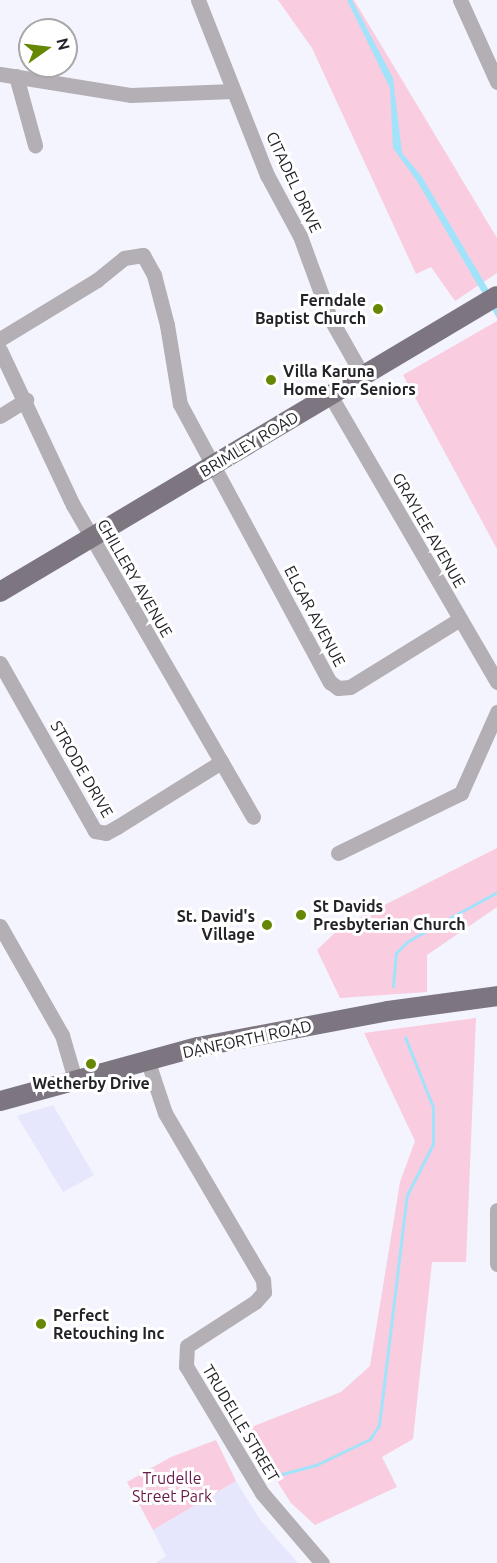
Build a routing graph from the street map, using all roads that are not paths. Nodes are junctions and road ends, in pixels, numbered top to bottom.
1 (198, 0) edge
2 (460, 0) edge
3 (0, 74) edge
4 (16, 75) junction
5 (497, 82) edge
6 (233, 91) junction
7 (35, 145) dead end
8 (497, 296) edge
9 (0, 339) edge
10 (0, 350) edge
11 (363, 376) junction
12 (330, 395) junction
13 (27, 400) junction
14 (0, 416) edge
15 (211, 467) junction
16 (92, 538) junction
17 (0, 592) edge
18 (460, 619) junction
19 (0, 663) edge
20 (497, 682) edge
21 (497, 712) edge
22 (221, 762) junction
23 (253, 817) dead end
24 (338, 853) dead end
25 (2, 935) edge
26 (497, 996) edge
27 (148, 1062) junction
28 (76, 1083) junction
29 (0, 1101) edge
30 (497, 1210) edge
31 (497, 1264) edge
32 (322, 1563) edge

1 - 6 street, CITADEL DRIVE
2 - 5 street
3 - 4 street
4 - 6 street
4 - 7 street
6 - 11 street, CITADEL DRIVE
8 - 11 main road, BRIMLEY ROAD
9 - 15 street
10 - 13 street, CHILLERY AVENUE
11 - 12 main road, BRIMLEY ROAD
12 - 15 main road, BRIMLEY ROAD
12 - 18 street, GRAYLEE AVENUE
13 - 14 street
13 - 16 street, CHILLERY AVENUE
15 - 16 main road, BRIMLEY ROAD
15 - 18 street, ELGAR AVENUE
16 - 17 main road, BRIMLEY ROAD
16 - 22 street, CHILLERY AVENUE
18 - 20 street, GRAYLEE AVENUE
19 - 22 street, STRODE DRIVE
21 - 24 street
22 - 23 street, CHILLERY AVENUE
25 - 28 street
26 - 27 main road, DANFORTH ROAD
27 - 28 main road, DANFORTH ROAD
27 - 32 street, TRUDELLE STREET
28 - 29 main road, DANFORTH ROAD
30 - 31 street

